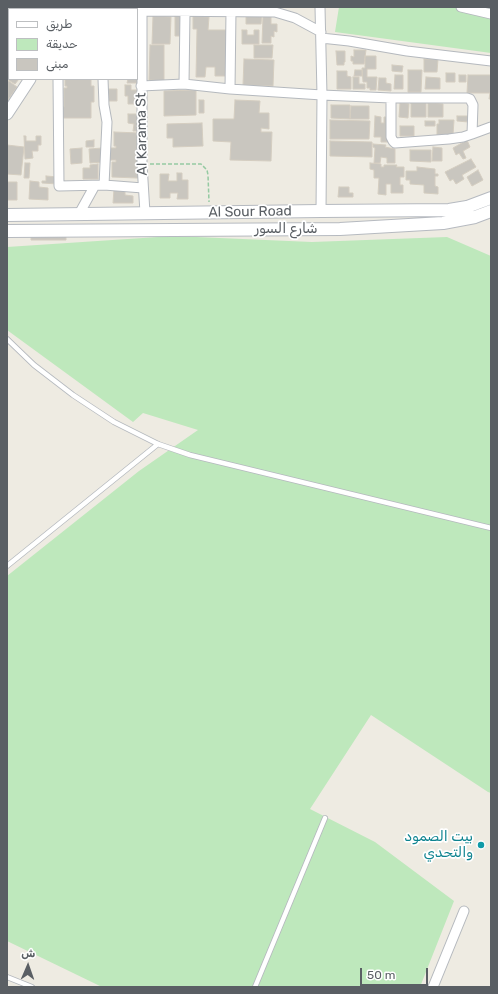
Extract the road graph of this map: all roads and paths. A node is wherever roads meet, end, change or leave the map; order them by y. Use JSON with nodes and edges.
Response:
{"nodes":[{"id":1,"x":320,"y":7,"type":"edge"},
{"id":2,"x":461,"y":7,"type":"edge"},
{"id":3,"x":142,"y":9,"type":"edge"},
{"id":4,"x":231,"y":11,"type":"junction"},
{"id":5,"x":185,"y":12,"type":"junction"},
{"id":6,"x":491,"y":14,"type":"edge"},
{"id":7,"x":321,"y":35,"type":"junction"},
{"id":8,"x":140,"y":53,"type":"edge"},
{"id":9,"x":491,"y":61,"type":"edge"},
{"id":10,"x":29,"y":80,"type":"edge"},
{"id":11,"x":58,"y":80,"type":"edge"},
{"id":12,"x":104,"y":80,"type":"edge"},
{"id":13,"x":184,"y":84,"type":"junction"},
{"id":14,"x":141,"y":86,"type":"junction"},
{"id":15,"x":230,"y":89,"type":"junction"},
{"id":16,"x":322,"y":95,"type":"junction"},
{"id":17,"x":391,"y":98,"type":"junction"},
{"id":18,"x":7,"y":114,"type":"edge"},
{"id":19,"x":491,"y":127,"type":"edge"},
{"id":20,"x":472,"y":134,"type":"junction"},
{"id":21,"x":142,"y":164,"type":"junction"},
{"id":22,"x":99,"y":186,"type":"junction"},
{"id":23,"x":143,"y":188,"type":"junction"},
{"id":24,"x":491,"y":198,"type":"edge"},
{"id":25,"x":321,"y":210,"type":"junction"},
{"id":26,"x":491,"y":211,"type":"edge"},
{"id":27,"x":209,"y":212,"type":"junction"},
{"id":28,"x":145,"y":213,"type":"junction"},
{"id":29,"x":79,"y":214,"type":"junction"},
{"id":30,"x":7,"y":216,"type":"edge"},
{"id":31,"x":7,"y":231,"type":"edge"},
{"id":32,"x":7,"y":339,"type":"edge"},
{"id":33,"x":158,"y":444,"type":"junction"},
{"id":34,"x":491,"y":528,"type":"edge"},
{"id":35,"x":7,"y":566,"type":"edge"},
{"id":36,"x":325,"y":818,"type":"dead end"},
{"id":37,"x":464,"y":911,"type":"dead end"},
{"id":38,"x":7,"y":976,"type":"edge"},
{"id":39,"x":32,"y":987,"type":"edge"},
{"id":40,"x":255,"y":987,"type":"edge"},
{"id":41,"x":432,"y":987,"type":"edge"}],
"edges":[{"from":1,"to":7,"type":"street"},
{"from":2,"to":6,"type":"street"},
{"from":3,"to":5,"type":"street"},
{"from":3,"to":8,"type":"street","name":"Al Karama St"},
{"from":4,"to":5,"type":"street"},
{"from":4,"to":7,"type":"street"},
{"from":4,"to":15,"type":"street"},
{"from":5,"to":13,"type":"street"},
{"from":7,"to":9,"type":"street"},
{"from":7,"to":16,"type":"street"},
{"from":8,"to":14,"type":"street","name":"Al Karama St"},
{"from":10,"to":18,"type":"street"},
{"from":11,"to":22,"type":"street"},
{"from":12,"to":22,"type":"street"},
{"from":13,"to":14,"type":"street"},
{"from":13,"to":15,"type":"street"},
{"from":14,"to":21,"type":"street","name":"Al Karama St"},
{"from":15,"to":16,"type":"street"},
{"from":16,"to":17,"type":"street"},
{"from":16,"to":25,"type":"street"},
{"from":17,"to":20,"type":"street"},
{"from":17,"to":20,"type":"street"},
{"from":19,"to":20,"type":"street"},
{"from":21,"to":23,"type":"street","name":"Al Karama St"},
{"from":21,"to":27,"type":"path"},
{"from":22,"to":23,"type":"street"},
{"from":22,"to":29,"type":"street"},
{"from":23,"to":28,"type":"street","name":"Al Karama St"},
{"from":24,"to":25,"type":"main road","name":"Al Sour Road"},
{"from":25,"to":27,"type":"main road","name":"Al Sour Road"},
{"from":26,"to":31,"type":"main road","name":"شارع السور"},
{"from":27,"to":28,"type":"main road","name":"Al Sour Road"},
{"from":28,"to":29,"type":"main road","name":"Al Sour Road"},
{"from":29,"to":30,"type":"main road","name":"Al Sour Road"},
{"from":32,"to":33,"type":"lane"},
{"from":33,"to":34,"type":"lane"},
{"from":33,"to":35,"type":"lane"},
{"from":36,"to":40,"type":"lane"},
{"from":37,"to":41,"type":"street"},
{"from":38,"to":39,"type":"lane"}]}
